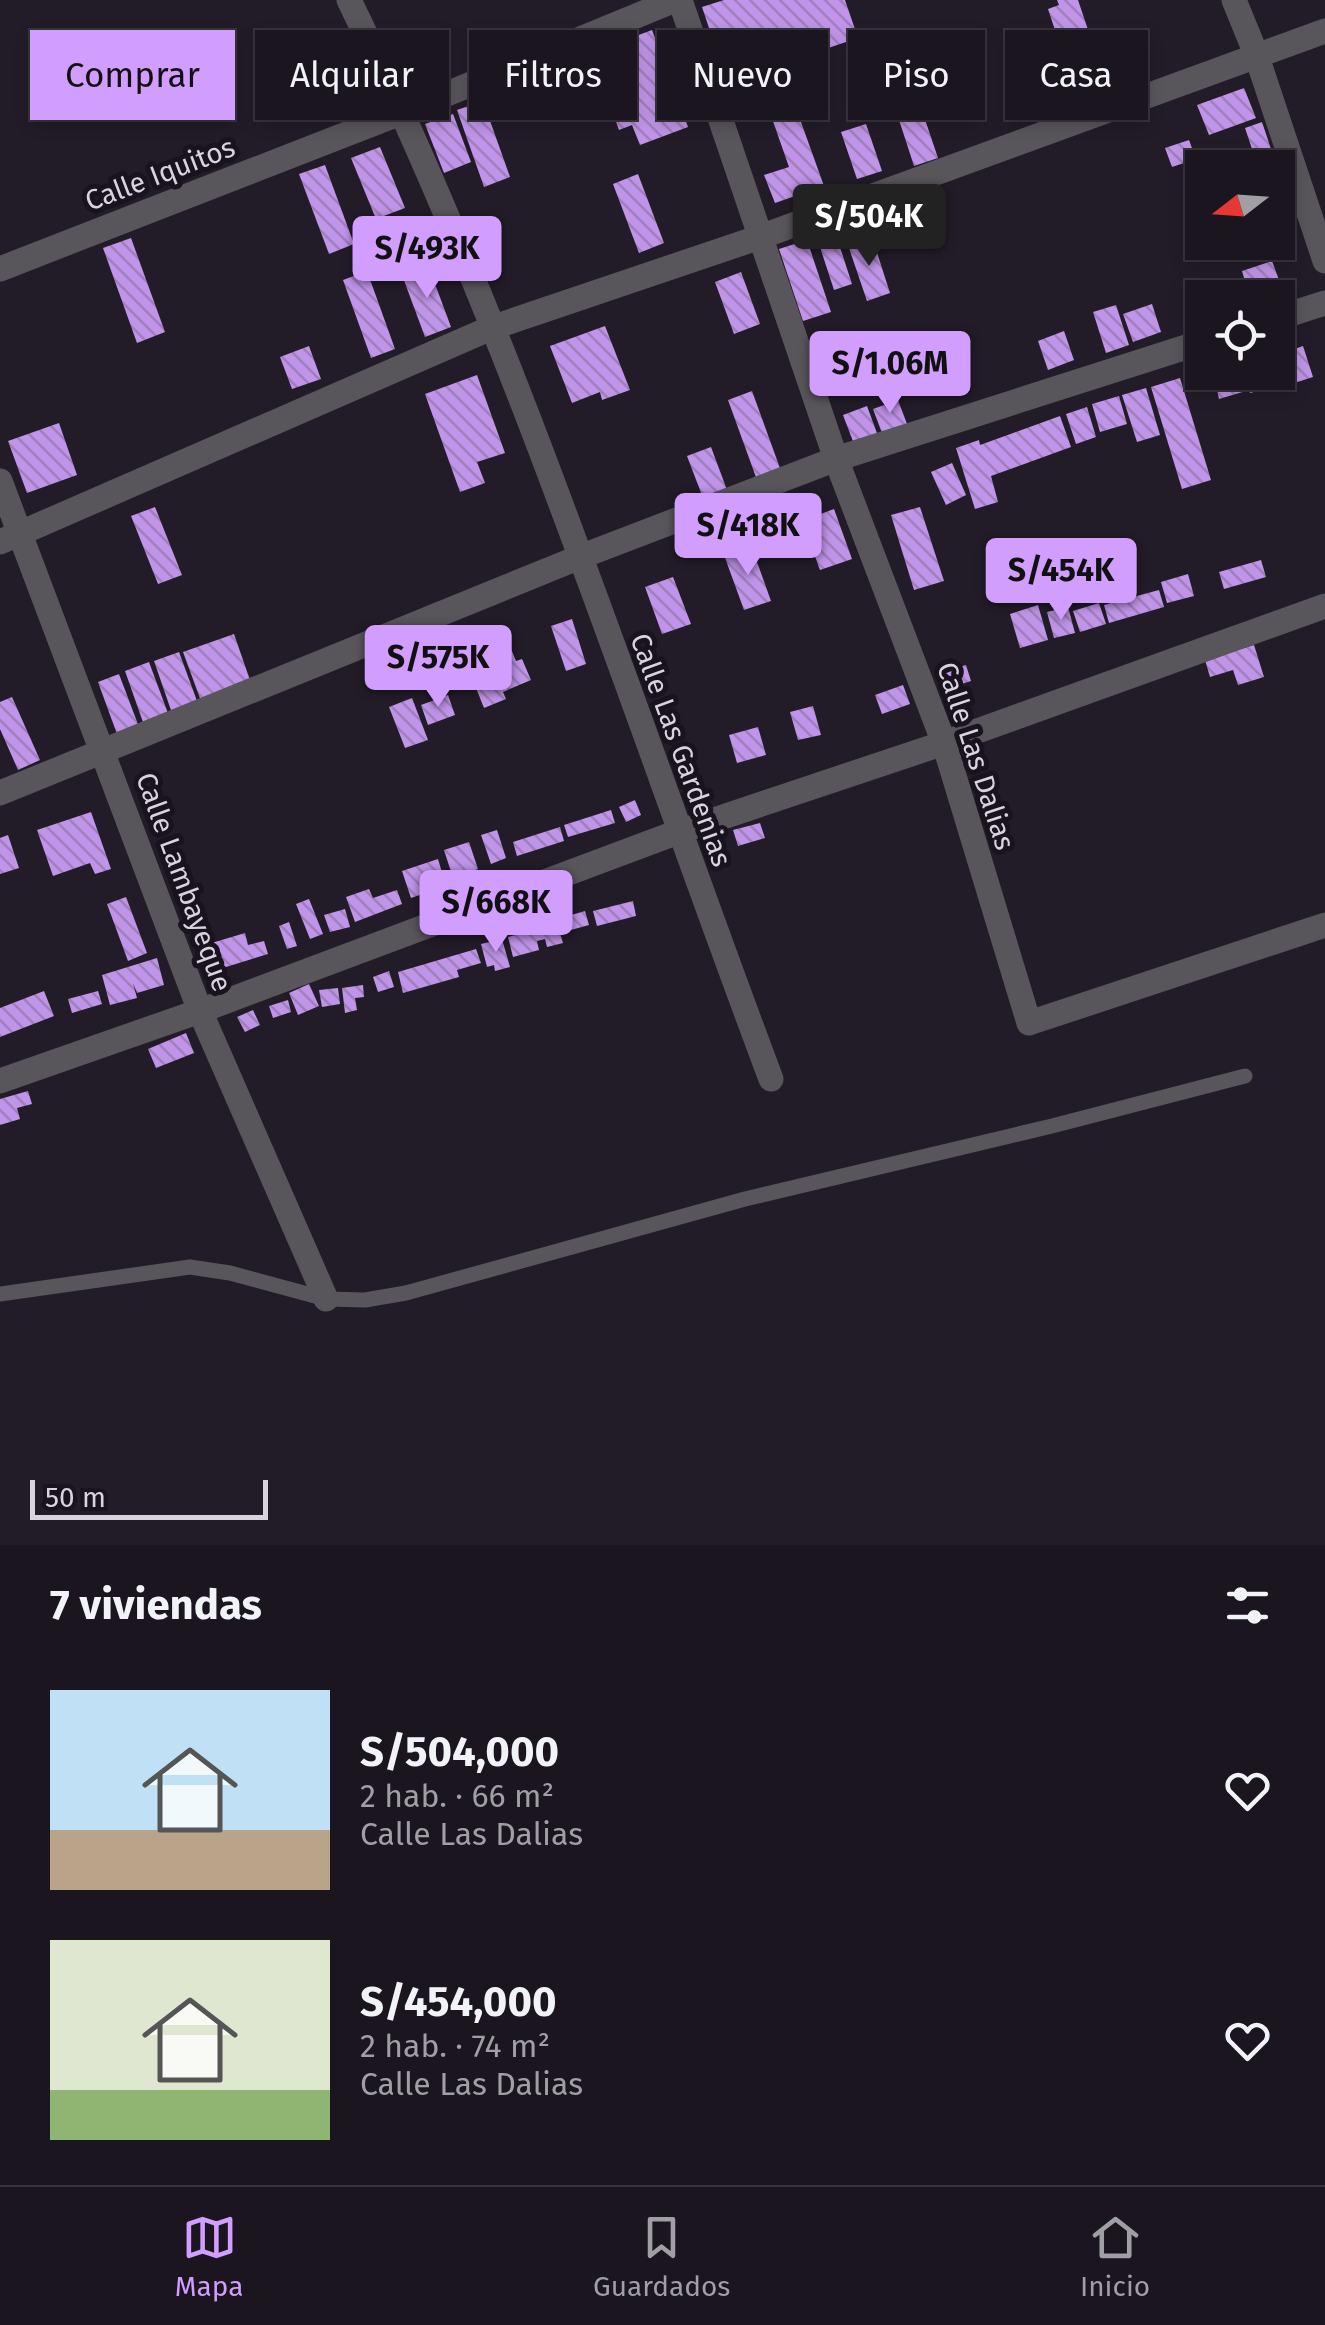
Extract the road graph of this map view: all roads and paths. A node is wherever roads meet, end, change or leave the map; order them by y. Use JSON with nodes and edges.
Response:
{"nodes":[{"id":1,"x":349,"y":0,"type":"edge"},
{"id":2,"x":678,"y":0,"type":"edge"},
{"id":3,"x":1234,"y":0,"type":"edge"},
{"id":4,"x":363,"y":30,"type":"edge"},
{"id":5,"x":1325,"y":31,"type":"edge"},
{"id":6,"x":1256,"y":54,"type":"junction"},
{"id":7,"x":449,"y":93,"type":"edge"},
{"id":8,"x":382,"y":120,"type":"edge"},
{"id":9,"x":406,"y":120,"type":"edge"},
{"id":10,"x":763,"y":236,"type":"junction"},
{"id":11,"x":1325,"y":260,"type":"edge"},
{"id":12,"x":0,"y":269,"type":"edge"},
{"id":13,"x":1325,"y":303,"type":"edge"},
{"id":14,"x":1295,"y":313,"type":"edge"},
{"id":15,"x":491,"y":328,"type":"junction"},
{"id":16,"x":1185,"y":347,"type":"edge"},
{"id":17,"x":836,"y":460,"type":"junction"},
{"id":18,"x":0,"y":481,"type":"edge"},
{"id":19,"x":11,"y":538,"type":"edge"},
{"id":20,"x":580,"y":557,"type":"junction"},
{"id":21,"x":1325,"y":606,"type":"edge"},
{"id":22,"x":944,"y":743,"type":"junction"},
{"id":23,"x":104,"y":752,"type":"junction"},
{"id":24,"x":0,"y":793,"type":"edge"},
{"id":25,"x":678,"y":832,"type":"junction"},
{"id":26,"x":1325,"y":926,"type":"edge"},
{"id":27,"x":200,"y":1011,"type":"junction"},
{"id":28,"x":1245,"y":1076,"type":"dead end"},
{"id":29,"x":771,"y":1079,"type":"dead end"},
{"id":30,"x":0,"y":1081,"type":"edge"},
{"id":31,"x":0,"y":1294,"type":"edge"},
{"id":32,"x":326,"y":1300,"type":"junction"}],
"edges":[{"from":1,"to":4,"type":"street","name":"Calle Las Gardenias"},
{"from":2,"to":7,"type":"street","name":"Calle Iquitos"},
{"from":2,"to":10,"type":"street","name":"Calle Las Dalias"},
{"from":3,"to":6,"type":"street"},
{"from":5,"to":6,"type":"street"},
{"from":6,"to":10,"type":"street"},
{"from":6,"to":11,"type":"street"},
{"from":8,"to":12,"type":"street","name":"Calle Iquitos"},
{"from":9,"to":15,"type":"street","name":"Calle Las Gardenias"},
{"from":10,"to":15,"type":"street"},
{"from":10,"to":17,"type":"street","name":"Calle Las Dalias"},
{"from":13,"to":14,"type":"street"},
{"from":15,"to":19,"type":"street"},
{"from":15,"to":20,"type":"street","name":"Calle Las Gardenias"},
{"from":16,"to":17,"type":"street"},
{"from":17,"to":20,"type":"street"},
{"from":17,"to":22,"type":"street","name":"Calle Las Dalias"},
{"from":18,"to":19,"type":"street","name":"Calle Lambayeque"},
{"from":19,"to":23,"type":"street","name":"Calle Lambayeque"},
{"from":20,"to":23,"type":"street"},
{"from":20,"to":25,"type":"street","name":"Calle Las Gardenias"},
{"from":21,"to":22,"type":"street"},
{"from":22,"to":25,"type":"street"},
{"from":22,"to":26,"type":"street","name":"Calle Las Dalias"},
{"from":23,"to":24,"type":"street"},
{"from":23,"to":27,"type":"street","name":"Calle Lambayeque"},
{"from":25,"to":27,"type":"street"},
{"from":25,"to":29,"type":"street","name":"Calle Las Gardenias"},
{"from":27,"to":30,"type":"street"},
{"from":27,"to":32,"type":"street","name":"Calle Lambayeque"},
{"from":28,"to":32,"type":"lane"},
{"from":31,"to":32,"type":"lane"}]}
